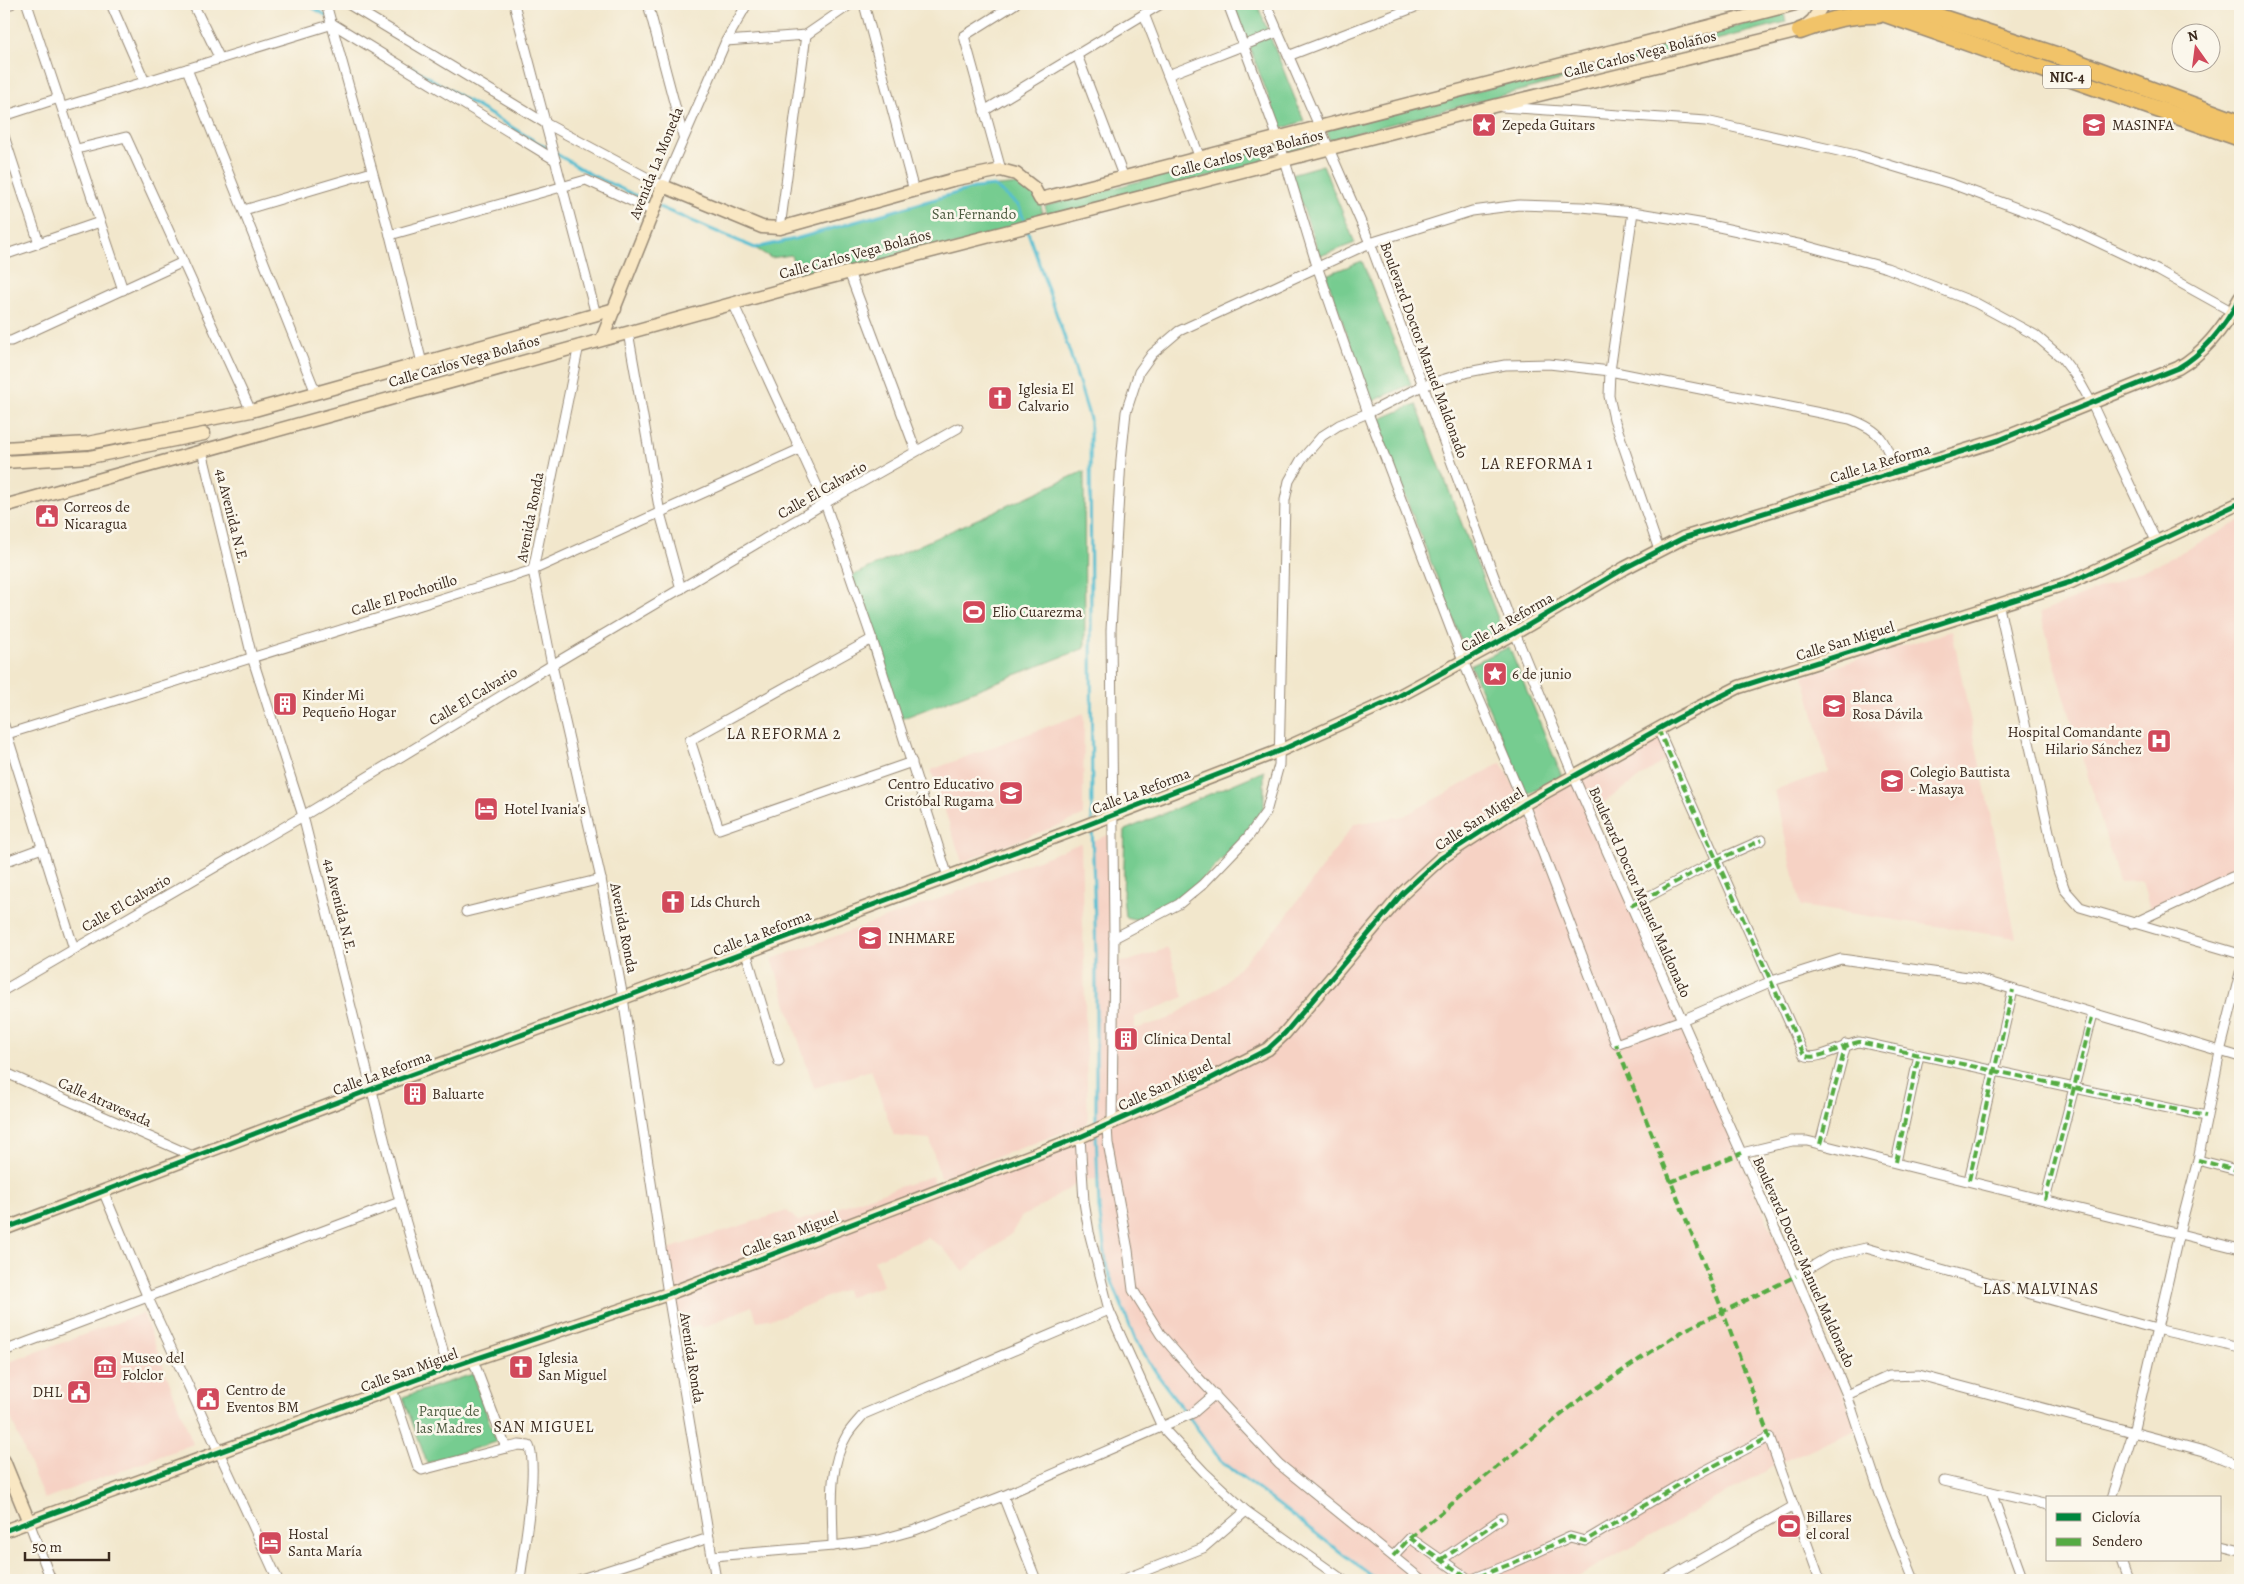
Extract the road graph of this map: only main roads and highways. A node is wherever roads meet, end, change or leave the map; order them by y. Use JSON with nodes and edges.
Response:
{"nodes":[{"id":1,"x":1857,"y":4,"type":"edge"},
{"id":2,"x":1897,"y":10,"type":"edge"},
{"id":3,"x":1800,"y":31,"type":"road end"},
{"id":4,"x":2240,"y":123,"type":"edge"},
{"id":5,"x":2240,"y":138,"type":"edge"}],
"edges":[{"from":1,"to":2,"type":"highway","number":"NIC-4"},
{"from":2,"to":3,"type":"highway"},
{"from":2,"to":4,"type":"highway","number":"NIC-4"},
{"from":2,"to":5,"type":"highway","number":"NIC-4"}]}
